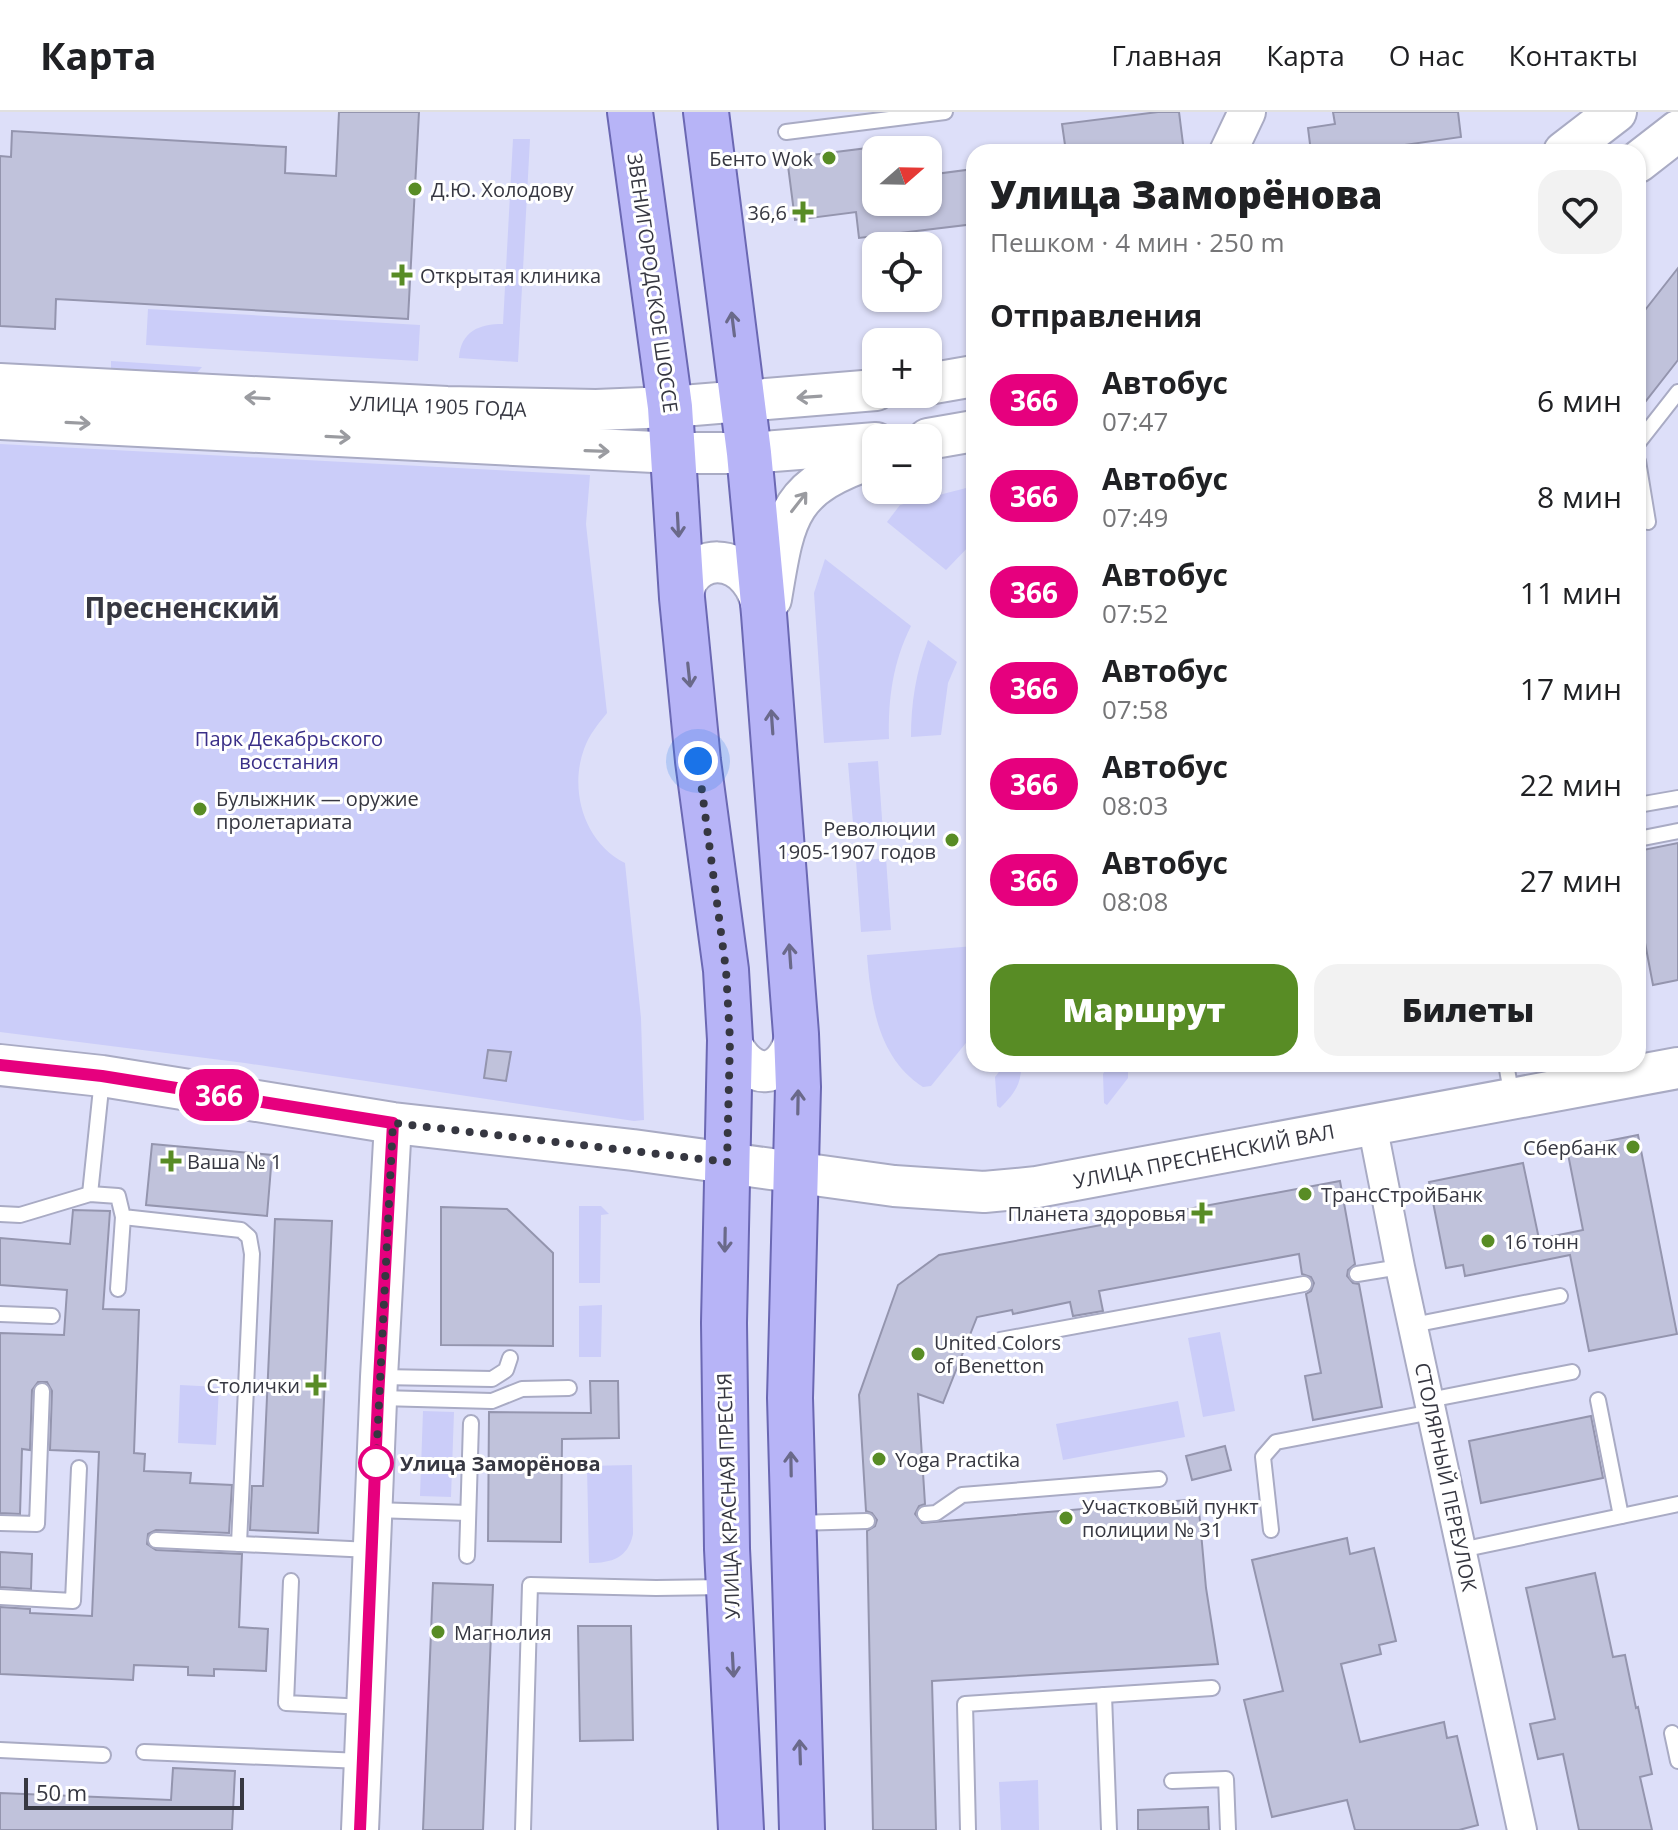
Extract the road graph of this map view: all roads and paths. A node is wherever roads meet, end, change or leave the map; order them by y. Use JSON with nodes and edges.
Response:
{"nodes":[{"id":1,"x":630,"y":112,"type":"edge"},
{"id":2,"x":706,"y":112,"type":"edge"},
{"id":3,"x":945,"y":112,"type":"edge"},
{"id":4,"x":1247,"y":112,"type":"edge"},
{"id":5,"x":1616,"y":112,"type":"edge"},
{"id":6,"x":920,"y":114,"type":"edge"},
{"id":7,"x":1678,"y":131,"type":"edge"},
{"id":8,"x":786,"y":132,"type":"dead end"},
{"id":9,"x":1232,"y":144,"type":"edge"},
{"id":10,"x":1574,"y":144,"type":"edge"},
{"id":11,"x":1646,"y":156,"type":"edge"},
{"id":12,"x":966,"y":377,"type":"edge"},
{"id":13,"x":942,"y":382,"type":"edge"},
{"id":14,"x":0,"y":384,"type":"edge"},
{"id":15,"x":862,"y":391,"type":"edge"},
{"id":16,"x":1678,"y":392,"type":"edge"},
{"id":17,"x":742,"y":402,"type":"junction"},
{"id":18,"x":670,"y":407,"type":"junction"},
{"id":19,"x":0,"y":419,"type":"edge"},
{"id":20,"x":966,"y":432,"type":"edge"},
{"id":21,"x":1646,"y":433,"type":"edge"},
{"id":22,"x":942,"y":437,"type":"edge"},
{"id":23,"x":862,"y":444,"type":"edge"},
{"id":24,"x":674,"y":453,"type":"junction"},
{"id":25,"x":749,"y":453,"type":"junction"},
{"id":26,"x":862,"y":463,"type":"edge"},
{"id":27,"x":1646,"y":510,"type":"edge"},
{"id":28,"x":1648,"y":522,"type":"dead end"},
{"id":29,"x":682,"y":598,"type":"junction"},
{"id":30,"x":765,"y":622,"type":"junction"},
{"id":31,"x":1678,"y":798,"type":"edge"},
{"id":32,"x":1646,"y":804,"type":"edge"},
{"id":33,"x":1678,"y":831,"type":"edge"},
{"id":34,"x":1646,"y":837,"type":"edge"},
{"id":35,"x":796,"y":1034,"type":"junction"},
{"id":36,"x":730,"y":1040,"type":"junction"},
{"id":37,"x":0,"y":1065,"type":"edge"},
{"id":38,"x":1678,"y":1068,"type":"edge"},
{"id":39,"x":1646,"y":1069,"type":"edge"},
{"id":40,"x":1611,"y":1072,"type":"edge"},
{"id":41,"x":102,"y":1076,"type":"junction"},
{"id":42,"x":1510,"y":1081,"type":"edge"},
{"id":43,"x":393,"y":1123,"type":"junction"},
{"id":44,"x":1372,"y":1124,"type":"junction"},
{"id":45,"x":727,"y":1162,"type":"junction"},
{"id":46,"x":797,"y":1171,"type":"junction"},
{"id":47,"x":90,"y":1194,"type":"junction"},
{"id":48,"x":0,"y":1214,"type":"edge"},
{"id":49,"x":123,"y":1217,"type":"junction"},
{"id":50,"x":1400,"y":1267,"type":"junction"},
{"id":51,"x":1357,"y":1274,"type":"dead end"},
{"id":52,"x":1304,"y":1284,"type":"dead end"},
{"id":53,"x":118,"y":1289,"type":"dead end"},
{"id":54,"x":1560,"y":1296,"type":"dead end"},
{"id":55,"x":0,"y":1314,"type":"edge"},
{"id":56,"x":52,"y":1316,"type":"dead end"},
{"id":57,"x":1413,"y":1325,"type":"junction"},
{"id":58,"x":1000,"y":1340,"type":"dead end"},
{"id":59,"x":510,"y":1358,"type":"dead end"},
{"id":60,"x":1572,"y":1372,"type":"dead end"},
{"id":61,"x":379,"y":1388,"type":"junction"},
{"id":62,"x":569,"y":1388,"type":"dead end"},
{"id":63,"x":42,"y":1391,"type":"dead end"},
{"id":64,"x":1598,"y":1400,"type":"dead end"},
{"id":65,"x":1430,"y":1406,"type":"junction"},
{"id":66,"x":471,"y":1423,"type":"dead end"},
{"id":67,"x":79,"y":1468,"type":"dead end"},
{"id":68,"x":1159,"y":1479,"type":"dead end"},
{"id":69,"x":1678,"y":1504,"type":"edge"},
{"id":70,"x":374,"y":1510,"type":"junction"},
{"id":71,"x":468,"y":1513,"type":"junction"},
{"id":72,"x":925,"y":1514,"type":"dead end"},
{"id":73,"x":1621,"y":1516,"type":"junction"},
{"id":74,"x":867,"y":1521,"type":"dead end"},
{"id":75,"x":0,"y":1523,"type":"edge"},
{"id":76,"x":792,"y":1524,"type":"junction"},
{"id":77,"x":1271,"y":1530,"type":"dead end"},
{"id":78,"x":156,"y":1540,"type":"dead end"},
{"id":79,"x":239,"y":1544,"type":"junction"},
{"id":80,"x":372,"y":1550,"type":"junction"},
{"id":81,"x":1461,"y":1550,"type":"junction"},
{"id":82,"x":467,"y":1556,"type":"dead end"},
{"id":83,"x":291,"y":1581,"type":"dead end"},
{"id":84,"x":729,"y":1587,"type":"junction"},
{"id":85,"x":0,"y":1597,"type":"edge"},
{"id":86,"x":1212,"y":1688,"type":"dead end"},
{"id":87,"x":1104,"y":1695,"type":"junction"},
{"id":88,"x":365,"y":1707,"type":"junction"},
{"id":89,"x":1672,"y":1733,"type":"dead end"},
{"id":90,"x":0,"y":1750,"type":"edge"},
{"id":91,"x":144,"y":1752,"type":"dead end"},
{"id":92,"x":103,"y":1755,"type":"dead end"},
{"id":93,"x":363,"y":1761,"type":"junction"},
{"id":94,"x":1678,"y":1761,"type":"edge"},
{"id":95,"x":1172,"y":1781,"type":"dead end"},
{"id":96,"x":360,"y":1830,"type":"edge"},
{"id":97,"x":523,"y":1830,"type":"edge"},
{"id":98,"x":741,"y":1830,"type":"edge"},
{"id":99,"x":802,"y":1830,"type":"edge"},
{"id":100,"x":968,"y":1830,"type":"edge"},
{"id":101,"x":1109,"y":1830,"type":"edge"},
{"id":102,"x":1228,"y":1830,"type":"edge"},
{"id":103,"x":1522,"y":1830,"type":"edge"}],
"edges":[{"from":1,"to":18,"type":"main road","name":"ЗВЕНИГОРОДСКОЕ ШОССЕ"},
{"from":17,"to":2,"type":"main road","one_way":true},
{"from":3,"to":6,"type":"lane"},
{"from":4,"to":9,"type":"street"},
{"from":5,"to":10,"type":"main road"},
{"from":6,"to":8,"type":"lane"},
{"from":7,"to":11,"type":"main road"},
{"from":12,"to":13,"type":"main road"},
{"from":18,"to":14,"type":"main road","name":"УЛИЦА 1905 ГОДА","one_way":true},
{"from":15,"to":17,"type":"main road","name":"УЛИЦА 1905 ГОДА","one_way":true},
{"from":16,"to":21,"type":"lane"},
{"from":17,"to":18,"type":"main road","name":"УЛИЦА 1905 ГОДА"},
{"from":17,"to":25,"type":"main road"},
{"from":18,"to":24,"type":"main road","name":"ЗВЕНИГОРОДСКОЕ ШОССЕ"},
{"from":19,"to":24,"type":"main road","name":"УЛИЦА 1905 ГОДА","one_way":true},
{"from":20,"to":22,"type":"main road"},
{"from":23,"to":25,"type":"main road","name":"УЛИЦА 1905 ГОДА"},
{"from":24,"to":25,"type":"main road","name":"УЛИЦА 1905 ГОДА"},
{"from":24,"to":29,"type":"main road","name":"ЗВЕНИГОРОДСКОЕ ШОССЕ","one_way":true},
{"from":25,"to":30,"type":"main road"},
{"from":30,"to":26,"type":"main road","one_way":true},
{"from":27,"to":28,"type":"lane"},
{"from":29,"to":30,"type":"main road"},
{"from":29,"to":36,"type":"main road","name":"УЛИЦА КРАСНАЯ ПРЕСНЯ","one_way":true},
{"from":35,"to":30,"type":"main road","one_way":true},
{"from":31,"to":32,"type":"lane"},
{"from":33,"to":34,"type":"lane"},
{"from":35,"to":36,"type":"main road"},
{"from":46,"to":35,"type":"main road","one_way":true},
{"from":36,"to":45,"type":"main road","name":"УЛИЦА КРАСНАЯ ПРЕСНЯ"},
{"from":37,"to":41,"type":"main road","name":"УЛИЦА ПРЕСНЕНСКИЙ ВАЛ"},
{"from":38,"to":39,"type":"main road","name":"УЛИЦА ПРЕСНЕНСКИЙ ВАЛ"},
{"from":40,"to":42,"type":"main road","name":"УЛИЦА ПРЕСНЕНСКИЙ ВАЛ"},
{"from":41,"to":43,"type":"main road","name":"УЛИЦА ПРЕСНЕНСКИЙ ВАЛ"},
{"from":41,"to":47,"type":"lane"},
{"from":42,"to":44,"type":"main road","name":"УЛИЦА ПРЕСНЕНСКИЙ ВАЛ"},
{"from":43,"to":45,"type":"main road","name":"УЛИЦА ПРЕСНЕНСКИЙ ВАЛ"},
{"from":43,"to":61,"type":"street"},
{"from":44,"to":46,"type":"main road","name":"УЛИЦА ПРЕСНЕНСКИЙ ВАЛ"},
{"from":44,"to":50,"type":"street","name":"СТОЛЯРНЫЙ ПЕРЕУЛОК"},
{"from":45,"to":46,"type":"main road","name":"УЛИЦА ПРЕСНЕНСКИЙ ВАЛ"},
{"from":45,"to":84,"type":"main road","name":"УЛИЦА КРАСНАЯ ПРЕСНЯ","one_way":true},
{"from":76,"to":46,"type":"main road","one_way":true},
{"from":47,"to":48,"type":"lane"},
{"from":47,"to":49,"type":"lane"},
{"from":49,"to":53,"type":"lane"},
{"from":49,"to":79,"type":"lane"},
{"from":50,"to":51,"type":"lane"},
{"from":50,"to":57,"type":"street","name":"СТОЛЯРНЫЙ ПЕРЕУЛОК"},
{"from":52,"to":58,"type":"lane"},
{"from":54,"to":57,"type":"lane"},
{"from":55,"to":56,"type":"lane"},
{"from":57,"to":65,"type":"street","name":"СТОЛЯРНЫЙ ПЕРЕУЛОК"},
{"from":59,"to":61,"type":"lane"},
{"from":60,"to":65,"type":"lane"},
{"from":61,"to":62,"type":"lane"},
{"from":61,"to":70,"type":"street"},
{"from":63,"to":75,"type":"lane"},
{"from":64,"to":73,"type":"lane"},
{"from":65,"to":77,"type":"lane"},
{"from":65,"to":81,"type":"street","name":"СТОЛЯРНЫЙ ПЕРЕУЛОК"},
{"from":66,"to":71,"type":"lane"},
{"from":67,"to":85,"type":"lane"},
{"from":68,"to":72,"type":"lane"},
{"from":69,"to":73,"type":"lane"},
{"from":70,"to":71,"type":"lane"},
{"from":70,"to":80,"type":"street"},
{"from":71,"to":82,"type":"lane"},
{"from":73,"to":81,"type":"lane"},
{"from":74,"to":76,"type":"lane"},
{"from":99,"to":76,"type":"main road","one_way":true},
{"from":78,"to":79,"type":"lane"},
{"from":79,"to":80,"type":"lane"},
{"from":80,"to":88,"type":"street"},
{"from":81,"to":103,"type":"street","name":"СТОЛЯРНЫЙ ПЕРЕУЛОК"},
{"from":83,"to":88,"type":"lane"},
{"from":84,"to":97,"type":"lane"},
{"from":84,"to":98,"type":"main road","name":"УЛИЦА КРАСНАЯ ПРЕСНЯ","one_way":true},
{"from":86,"to":87,"type":"lane"},
{"from":87,"to":100,"type":"lane"},
{"from":87,"to":101,"type":"lane"},
{"from":88,"to":93,"type":"street"},
{"from":89,"to":94,"type":"lane"},
{"from":90,"to":92,"type":"lane"},
{"from":91,"to":93,"type":"lane"},
{"from":93,"to":96,"type":"street"},
{"from":95,"to":102,"type":"lane"}]}
